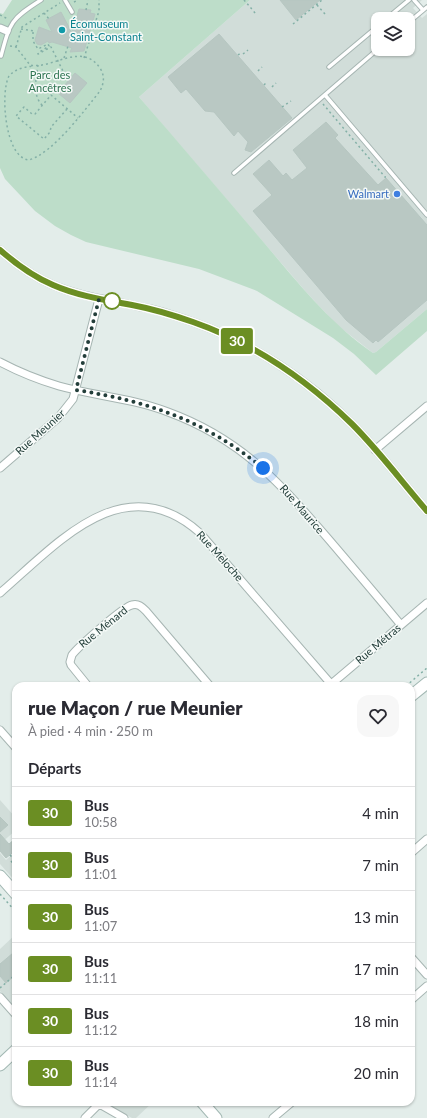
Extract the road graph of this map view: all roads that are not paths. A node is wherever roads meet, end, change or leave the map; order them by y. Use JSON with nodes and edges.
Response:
{"nodes":[{"id":1,"x":41,"y":0,"type":"edge"},
{"id":2,"x":409,"y":0,"type":"edge"},
{"id":3,"x":414,"y":0,"type":"edge"},
{"id":4,"x":63,"y":1,"type":"edge"},
{"id":5,"x":427,"y":7,"type":"edge"},
{"id":6,"x":423,"y":10,"type":"junction"},
{"id":7,"x":394,"y":12,"type":"edge"},
{"id":8,"x":73,"y":14,"type":"road end"},
{"id":9,"x":415,"y":17,"type":"edge"},
{"id":10,"x":0,"y":28,"type":"edge"},
{"id":11,"x":7,"y":31,"type":"junction"},
{"id":12,"x":371,"y":32,"type":"edge"},
{"id":13,"x":371,"y":55,"type":"edge"},
{"id":14,"x":1,"y":56,"type":"edge"},
{"id":15,"x":329,"y":67,"type":"dead end"},
{"id":16,"x":325,"y":95,"type":"junction"},
{"id":17,"x":234,"y":173,"type":"dead end"},
{"id":18,"x":427,"y":215,"type":"edge"},
{"id":19,"x":0,"y":250,"type":"edge"},
{"id":20,"x":99,"y":299,"type":"junction"},
{"id":21,"x":0,"y":362,"type":"edge"},
{"id":22,"x":76,"y":390,"type":"junction"},
{"id":23,"x":427,"y":406,"type":"edge"},
{"id":24,"x":375,"y":450,"type":"junction"},
{"id":25,"x":0,"y":468,"type":"edge"},
{"id":26,"x":427,"y":512,"type":"edge"},
{"id":27,"x":0,"y":593,"type":"edge"},
{"id":28,"x":427,"y":603,"type":"edge"},
{"id":29,"x":401,"y":625,"type":"junction"},
{"id":30,"x":85,"y":682,"type":"edge"},
{"id":31,"x":207,"y":682,"type":"edge"},
{"id":32,"x":327,"y":682,"type":"edge"},
{"id":33,"x":334,"y":682,"type":"edge"},
{"id":34,"x":427,"y":683,"type":"edge"},
{"id":35,"x":415,"y":693,"type":"edge"},
{"id":36,"x":0,"y":730,"type":"edge"},
{"id":37,"x":12,"y":744,"type":"edge"},
{"id":38,"x":427,"y":839,"type":"edge"},
{"id":39,"x":415,"y":850,"type":"edge"},
{"id":40,"x":0,"y":876,"type":"edge"},
{"id":41,"x":12,"y":890,"type":"edge"},
{"id":42,"x":415,"y":962,"type":"edge"},
{"id":43,"x":427,"y":975,"type":"edge"},
{"id":44,"x":427,"y":986,"type":"edge"},
{"id":45,"x":415,"y":996,"type":"edge"},
{"id":46,"x":0,"y":997,"type":"edge"},
{"id":47,"x":12,"y":1011,"type":"edge"},
{"id":48,"x":12,"y":1054,"type":"edge"},
{"id":49,"x":0,"y":1065,"type":"edge"},
{"id":50,"x":95,"y":1106,"type":"edge"},
{"id":51,"x":102,"y":1106,"type":"edge"},
{"id":52,"x":206,"y":1106,"type":"edge"},
{"id":53,"x":287,"y":1106,"type":"edge"},
{"id":54,"x":85,"y":1118,"type":"edge"},
{"id":55,"x":124,"y":1118,"type":"edge"},
{"id":56,"x":216,"y":1118,"type":"edge"},
{"id":57,"x":273,"y":1118,"type":"edge"}],
"edges":[{"from":1,"to":11,"type":"lane"},
{"from":2,"to":7,"type":"lane"},
{"from":3,"to":6,"type":"lane"},
{"from":4,"to":8,"type":"lane"},
{"from":5,"to":6,"type":"lane"},
{"from":6,"to":9,"type":"lane"},
{"from":10,"to":11,"type":"street"},
{"from":11,"to":14,"type":"lane"},
{"from":12,"to":15,"type":"lane"},
{"from":13,"to":16,"type":"lane"},
{"from":16,"to":17,"type":"lane"},
{"from":16,"to":18,"type":"lane"},
{"from":19,"to":20,"type":"street"},
{"from":20,"to":22,"type":"street","name":"Rue Meunier"},
{"from":20,"to":24,"type":"street"},
{"from":21,"to":22,"type":"street","name":"Rue Maurice"},
{"from":22,"to":25,"type":"street","name":"Rue Meunier"},
{"from":22,"to":29,"type":"street","name":"Rue Maurice"},
{"from":23,"to":24,"type":"street"},
{"from":24,"to":26,"type":"street"},
{"from":27,"to":32,"type":"street","name":"Rue Meloche"},
{"from":28,"to":29,"type":"street","name":"Rue Métras"},
{"from":29,"to":33,"type":"street","name":"Rue Métras"},
{"from":30,"to":31,"type":"street","name":"Rue Ménard"},
{"from":34,"to":35,"type":"street"},
{"from":36,"to":37,"type":"street"},
{"from":38,"to":39,"type":"street"},
{"from":40,"to":41,"type":"street"},
{"from":42,"to":43,"type":"street"},
{"from":44,"to":45,"type":"street"},
{"from":46,"to":47,"type":"street"},
{"from":48,"to":49,"type":"street"},
{"from":50,"to":54,"type":"street"},
{"from":51,"to":55,"type":"street"},
{"from":52,"to":56,"type":"street"},
{"from":53,"to":57,"type":"street"}]}
